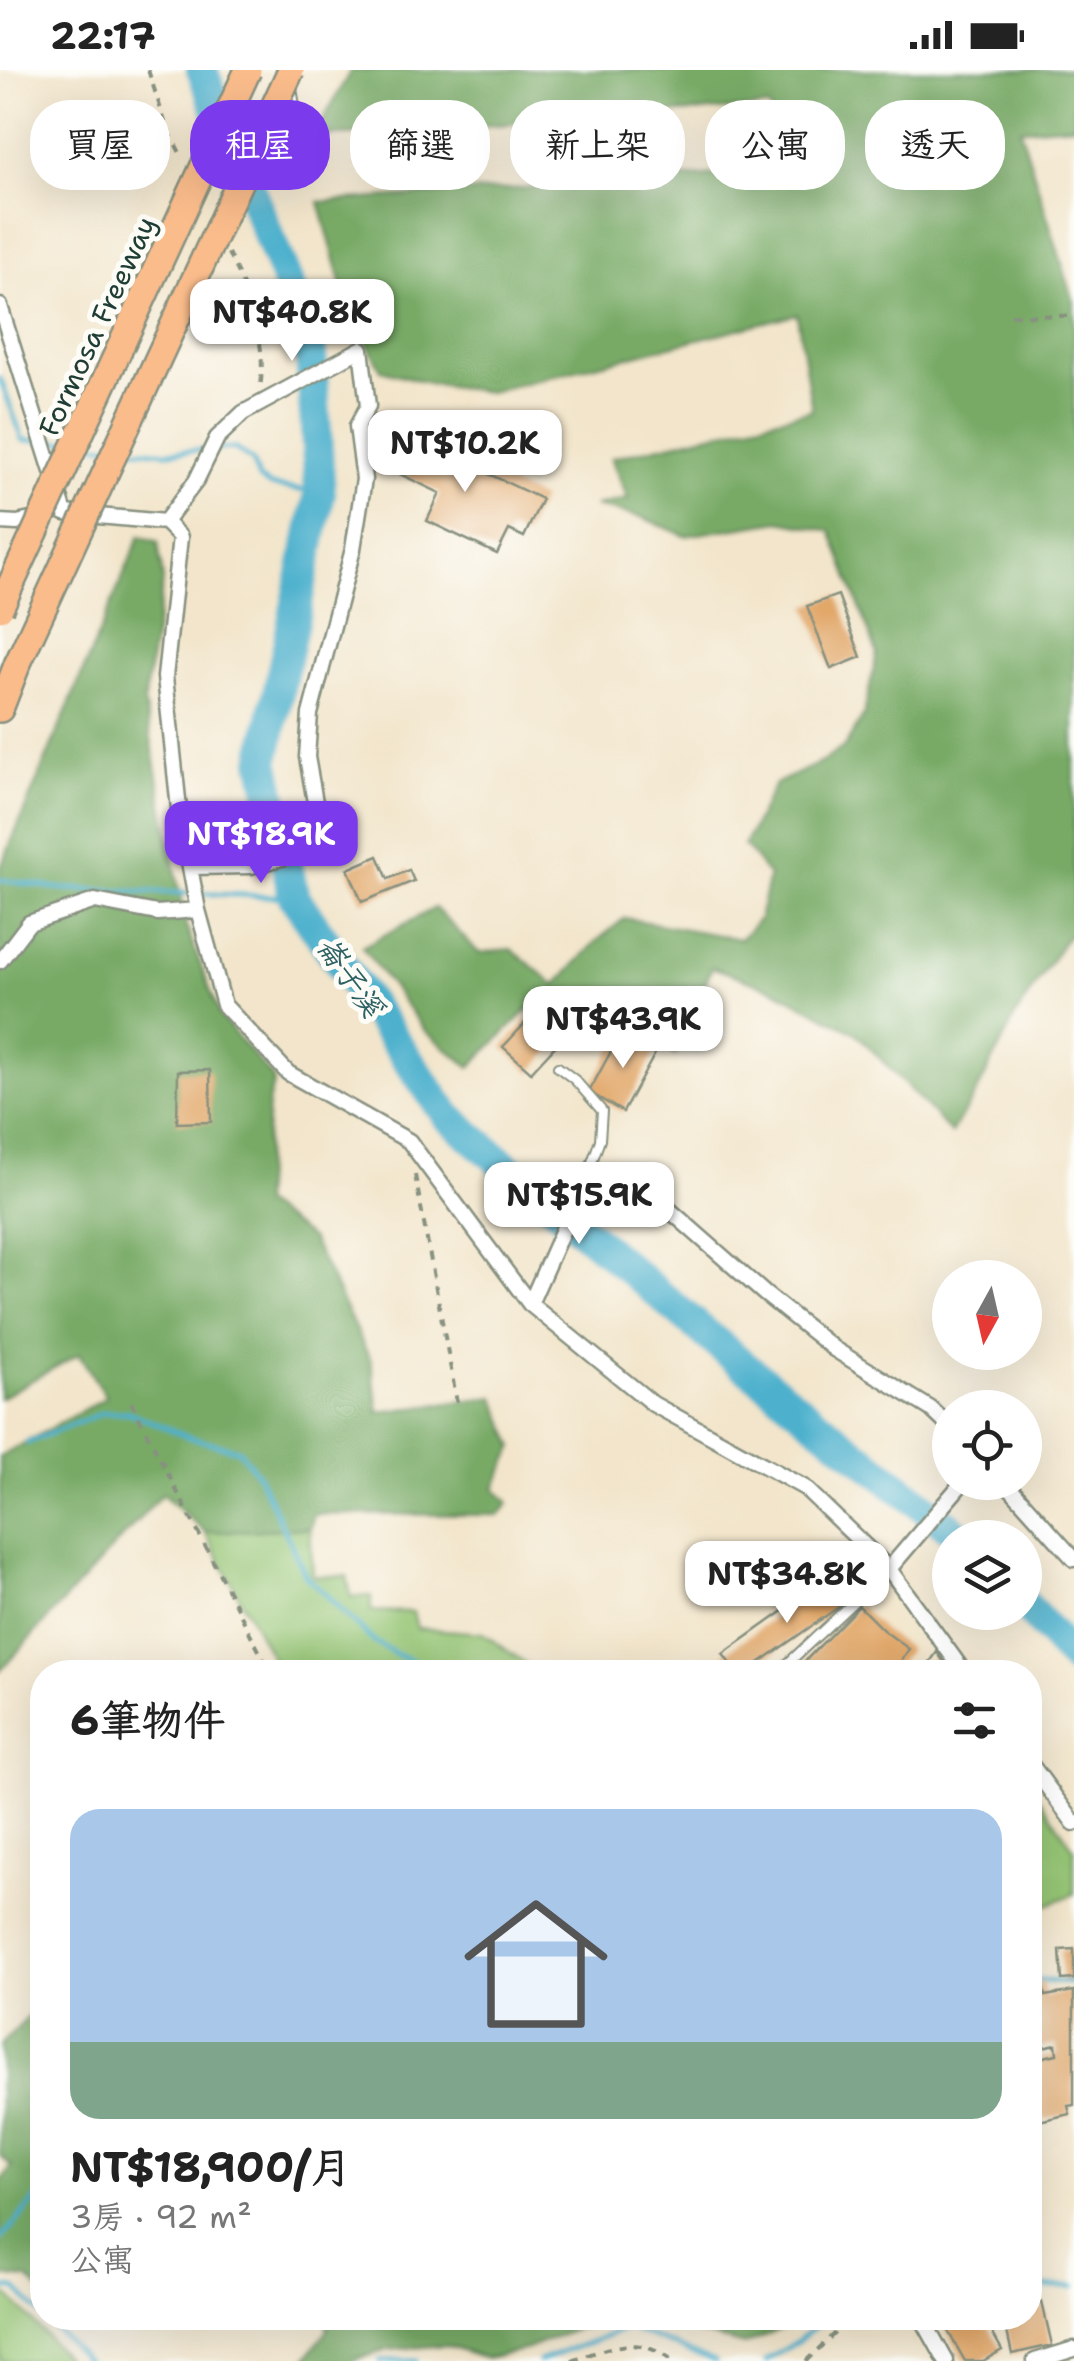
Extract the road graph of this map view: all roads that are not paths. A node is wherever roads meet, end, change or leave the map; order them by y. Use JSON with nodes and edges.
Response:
{"nodes":[{"id":1,"x":248,"y":70,"type":"edge"},
{"id":2,"x":290,"y":70,"type":"edge"},
{"id":3,"x":295,"y":100,"type":"edge"},
{"id":4,"x":0,"y":306,"type":"edge"},
{"id":5,"x":66,"y":513,"type":"junction"},
{"id":6,"x":0,"y":522,"type":"edge"},
{"id":7,"x":166,"y":522,"type":"junction"},
{"id":8,"x":0,"y":608,"type":"edge"},
{"id":9,"x":0,"y":709,"type":"edge"},
{"id":10,"x":190,"y":867,"type":"junction"},
{"id":11,"x":198,"y":910,"type":"junction"},
{"id":12,"x":0,"y":960,"type":"edge"},
{"id":13,"x":558,"y":1067,"type":"dead end"},
{"id":14,"x":588,"y":1173,"type":"junction"},
{"id":15,"x":530,"y":1304,"type":"junction"},
{"id":16,"x":932,"y":1409,"type":"edge"},
{"id":17,"x":948,"y":1500,"type":"edge"},
{"id":18,"x":1020,"y":1500,"type":"edge"},
{"id":19,"x":1074,"y":1559,"type":"edge"},
{"id":20,"x":889,"y":1569,"type":"junction"},
{"id":21,"x":791,"y":1660,"type":"edge"},
{"id":22,"x":955,"y":1660,"type":"edge"},
{"id":23,"x":1042,"y":1779,"type":"edge"},
{"id":24,"x":1074,"y":1823,"type":"edge"},
{"id":25,"x":929,"y":2330,"type":"edge"},
{"id":26,"x":1074,"y":2348,"type":"edge"},
{"id":27,"x":946,"y":2361,"type":"edge"},
{"id":28,"x":1035,"y":2361,"type":"edge"}],
"edges":[{"from":1,"to":8,"type":"highway","name":"Formosa Freeway","bridge":true},
{"from":2,"to":3,"type":"lane"},
{"from":2,"to":9,"type":"highway","bridge":true},
{"from":4,"to":5,"type":"street"},
{"from":5,"to":6,"type":"street"},
{"from":5,"to":7,"type":"street"},
{"from":7,"to":10,"type":"street"},
{"from":7,"to":10,"type":"street"},
{"from":10,"to":11,"type":"street"},
{"from":11,"to":12,"type":"street"},
{"from":11,"to":15,"type":"street"},
{"from":13,"to":14,"type":"lane"},
{"from":14,"to":15,"type":"street"},
{"from":14,"to":16,"type":"street"},
{"from":15,"to":20,"type":"street"},
{"from":17,"to":20,"type":"street"},
{"from":18,"to":19,"type":"street"},
{"from":20,"to":21,"type":"lane"},
{"from":20,"to":22,"type":"street"},
{"from":23,"to":24,"type":"street"},
{"from":25,"to":27,"type":"street"},
{"from":26,"to":28,"type":"street"}]}
